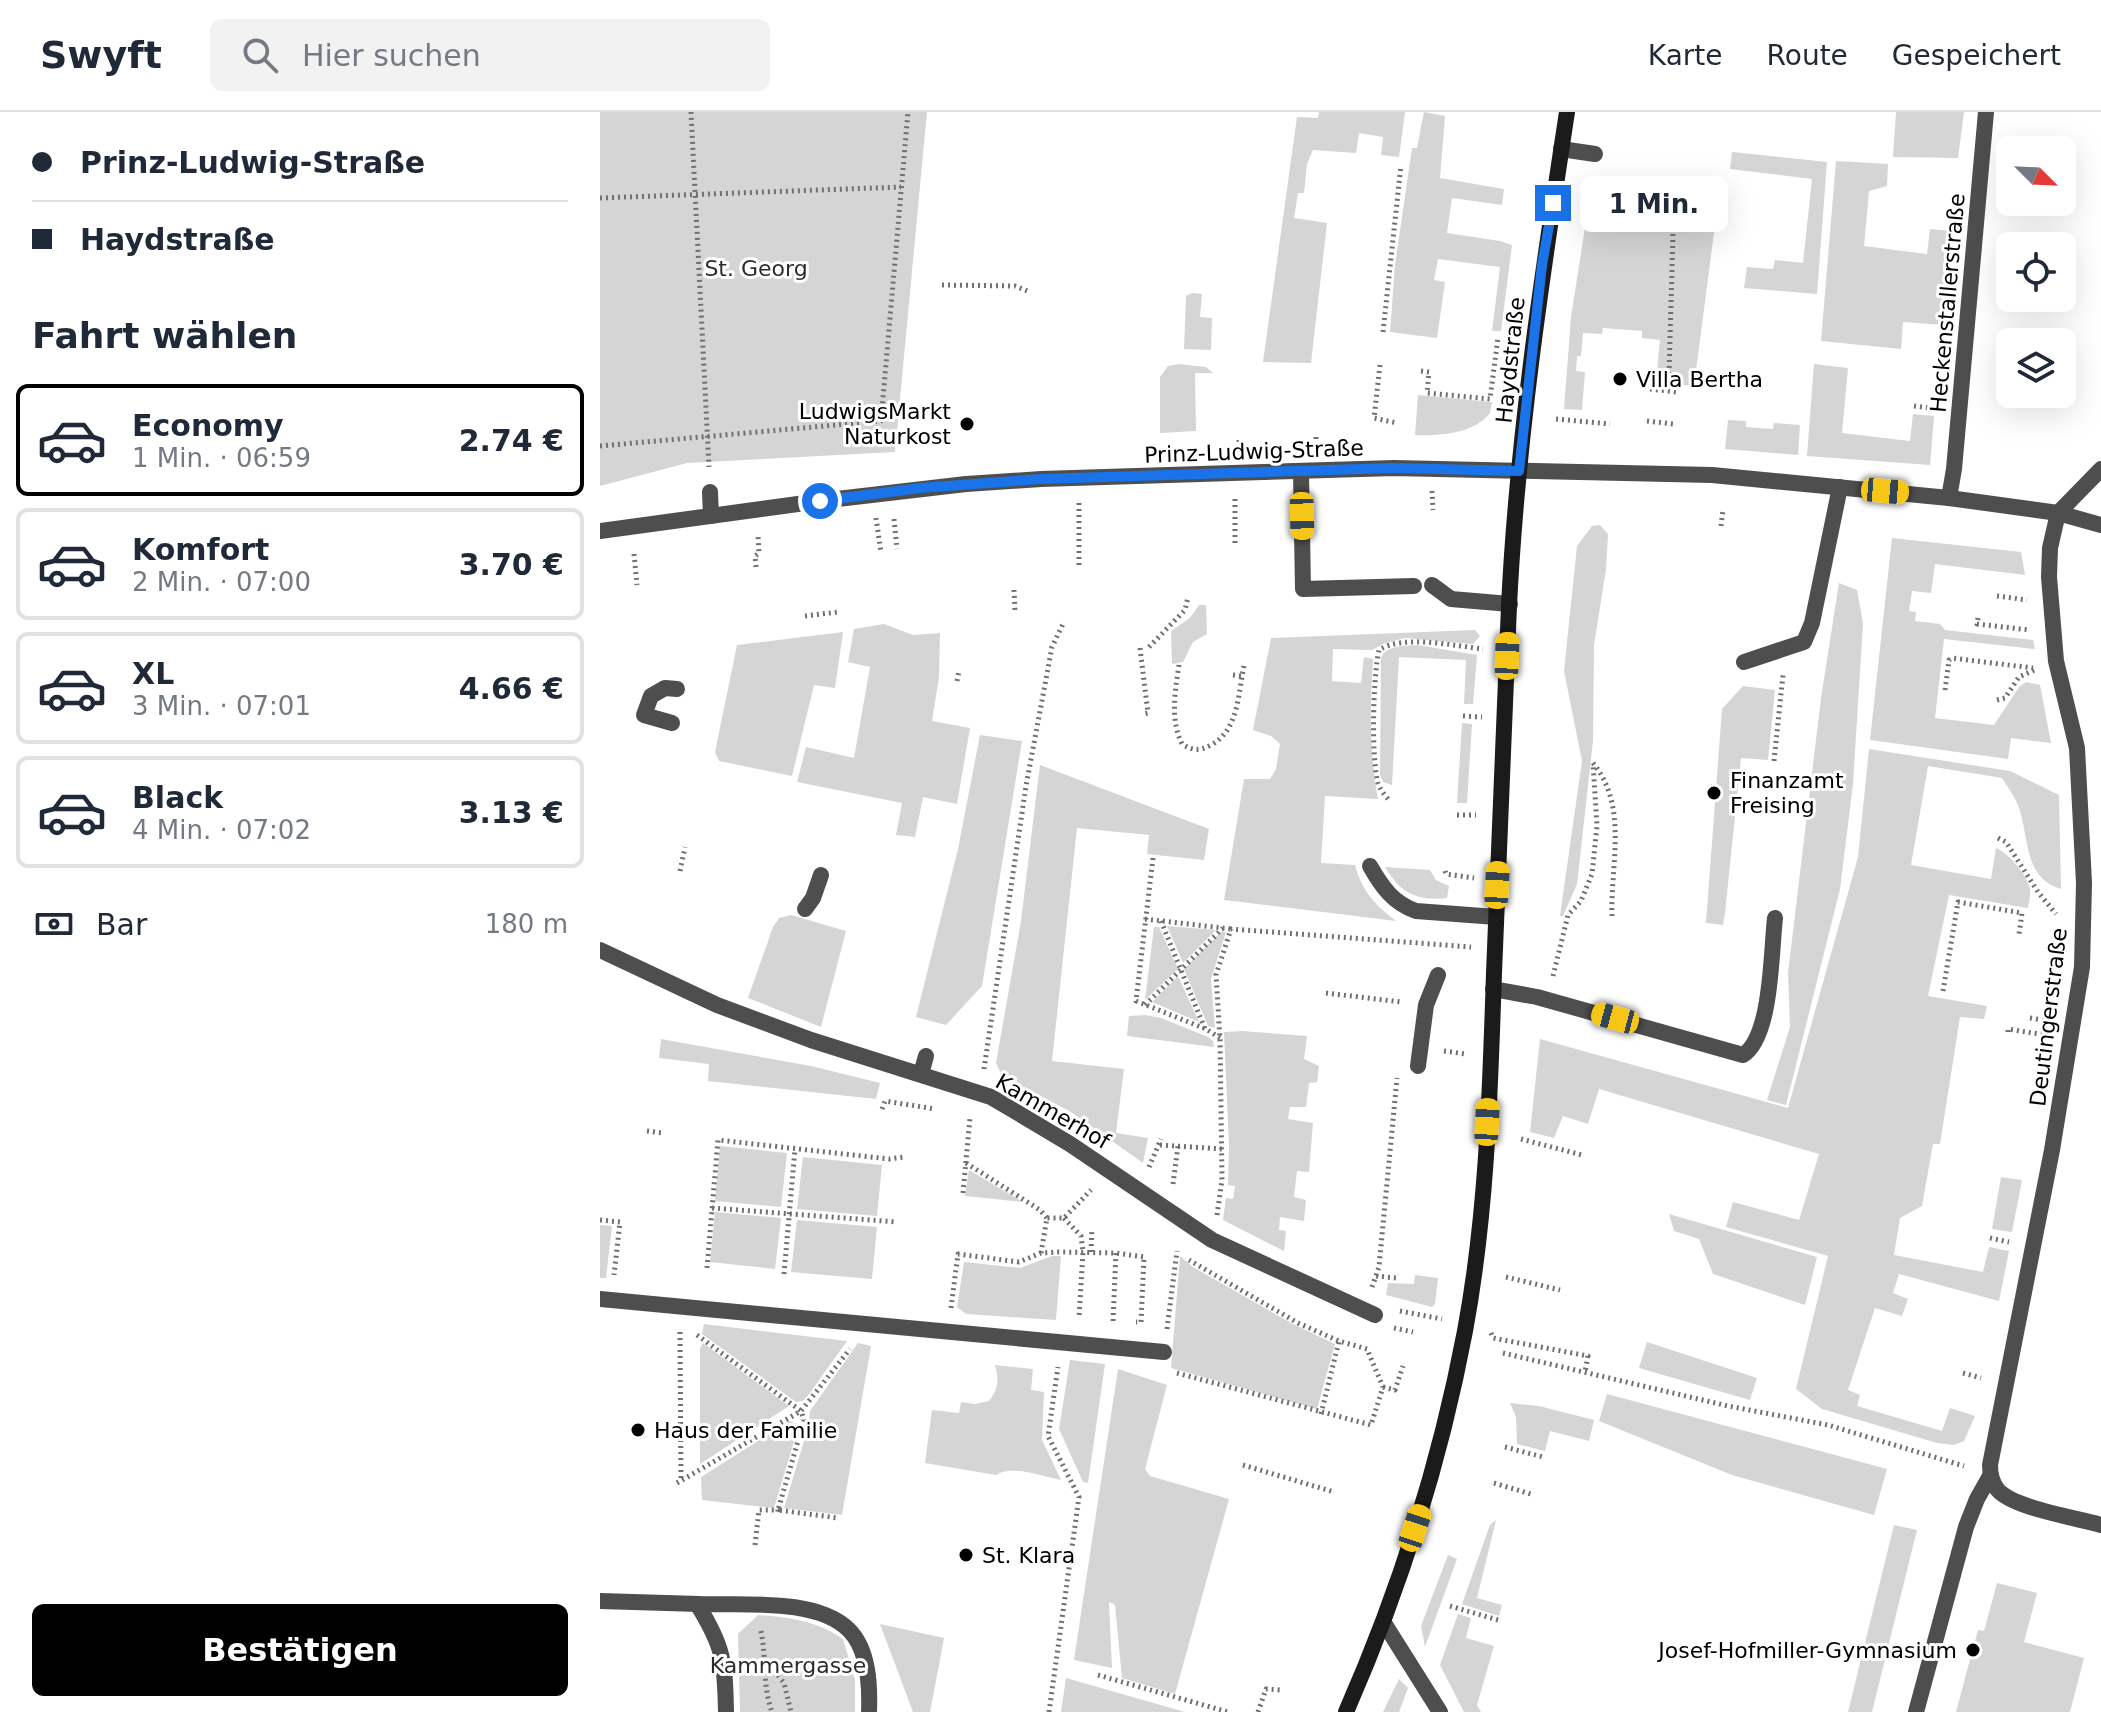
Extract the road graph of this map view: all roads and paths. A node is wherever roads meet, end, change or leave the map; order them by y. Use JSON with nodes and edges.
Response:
{"nodes":[{"id":1,"x":691,"y":112,"type":"edge"},
{"id":2,"x":908,"y":112,"type":"edge"},
{"id":3,"x":1567,"y":112,"type":"edge"},
{"id":4,"x":1986,"y":112,"type":"edge"},
{"id":5,"x":1561,"y":149,"type":"junction"},
{"id":6,"x":1595,"y":154,"type":"dead end"},
{"id":7,"x":1401,"y":165,"type":"dead end"},
{"id":8,"x":901,"y":187,"type":"junction"},
{"id":9,"x":696,"y":194,"type":"junction"},
{"id":10,"x":600,"y":198,"type":"edge"},
{"id":11,"x":1673,"y":234,"type":"dead end"},
{"id":12,"x":942,"y":285,"type":"dead end"},
{"id":13,"x":1030,"y":292,"type":"dead end"},
{"id":14,"x":1379,"y":301,"type":"dead end"},
{"id":15,"x":1386,"y":301,"type":"junction"},
{"id":16,"x":1383,"y":332,"type":"dead end"},
{"id":17,"x":1498,"y":337,"type":"dead end"},
{"id":18,"x":1380,"y":365,"type":"dead end"},
{"id":19,"x":1421,"y":371,"type":"dead end"},
{"id":20,"x":1677,"y":384,"type":"dead end"},
{"id":21,"x":1650,"y":389,"type":"dead end"},
{"id":22,"x":1676,"y":392,"type":"dead end"},
{"id":23,"x":1914,"y":406,"type":"dead end"},
{"id":24,"x":1941,"y":409,"type":"dead end"},
{"id":25,"x":1556,"y":419,"type":"dead end"},
{"id":26,"x":1647,"y":421,"type":"dead end"},
{"id":27,"x":1397,"y":423,"type":"dead end"},
{"id":28,"x":1610,"y":424,"type":"dead end"},
{"id":29,"x":1673,"y":424,"type":"dead end"},
{"id":30,"x":707,"y":436,"type":"junction"},
{"id":31,"x":600,"y":446,"type":"edge"},
{"id":32,"x":2101,"y":469,"type":"edge"},
{"id":33,"x":1519,"y":471,"type":"junction"},
{"id":34,"x":1301,"y":472,"type":"junction"},
{"id":35,"x":1840,"y":487,"type":"junction"},
{"id":36,"x":1432,"y":491,"type":"dead end"},
{"id":37,"x":710,"y":492,"type":"joint"},
{"id":38,"x":1235,"y":496,"type":"dead end"},
{"id":39,"x":1949,"y":498,"type":"junction"},
{"id":40,"x":1079,"y":502,"type":"dead end"},
{"id":41,"x":1433,"y":510,"type":"dead end"},
{"id":42,"x":1723,"y":510,"type":"dead end"},
{"id":43,"x":2058,"y":513,"type":"junction"},
{"id":44,"x":711,"y":516,"type":"junction"},
{"id":45,"x":893,"y":516,"type":"dead end"},
{"id":46,"x":876,"y":518,"type":"dead end"},
{"id":47,"x":2101,"y":525,"type":"edge"},
{"id":48,"x":1721,"y":526,"type":"dead end"},
{"id":49,"x":600,"y":531,"type":"edge"},
{"id":50,"x":758,"y":536,"type":"dead end"},
{"id":51,"x":1235,"y":546,"type":"dead end"},
{"id":52,"x":897,"y":549,"type":"dead end"},
{"id":53,"x":881,"y":552,"type":"dead end"},
{"id":54,"x":634,"y":554,"type":"dead end"},
{"id":55,"x":1079,"y":566,"type":"dead end"},
{"id":56,"x":756,"y":567,"type":"dead end"},
{"id":57,"x":637,"y":585,"type":"dead end"},
{"id":58,"x":1432,"y":585,"type":"dead end"},
{"id":59,"x":1414,"y":586,"type":"dead end"},
{"id":60,"x":1014,"y":590,"type":"dead end"},
{"id":61,"x":1997,"y":596,"type":"dead end"},
{"id":62,"x":1188,"y":597,"type":"dead end"},
{"id":63,"x":2034,"y":601,"type":"dead end"},
{"id":64,"x":1510,"y":604,"type":"junction"},
{"id":65,"x":1015,"y":610,"type":"dead end"},
{"id":66,"x":838,"y":612,"type":"dead end"},
{"id":67,"x":805,"y":616,"type":"dead end"},
{"id":68,"x":1978,"y":618,"type":"dead end"},
{"id":69,"x":1063,"y":624,"type":"dead end"},
{"id":70,"x":2037,"y":631,"type":"dead end"},
{"id":71,"x":1149,"y":647,"type":"dead end"},
{"id":72,"x":1788,"y":647,"type":"junction"},
{"id":73,"x":1140,"y":648,"type":"dead end"},
{"id":74,"x":1487,"y":649,"type":"dead end"},
{"id":75,"x":1744,"y":662,"type":"dead end"},
{"id":76,"x":1179,"y":665,"type":"dead end"},
{"id":77,"x":1244,"y":666,"type":"dead end"},
{"id":78,"x":959,"y":671,"type":"dead end"},
{"id":79,"x":1178,"y":674,"type":"junction"},
{"id":80,"x":1233,"y":675,"type":"dead end"},
{"id":81,"x":1186,"y":676,"type":"dead end"},
{"id":82,"x":1242,"y":676,"type":"junction"},
{"id":83,"x":957,"y":681,"type":"dead end"},
{"id":84,"x":677,"y":689,"type":"dead end"},
{"id":85,"x":1176,"y":689,"type":"junction"},
{"id":86,"x":1945,"y":690,"type":"dead end"},
{"id":87,"x":1184,"y":691,"type":"dead end"},
{"id":88,"x":1997,"y":700,"type":"dead end"},
{"id":89,"x":1144,"y":714,"type":"dead end"},
{"id":90,"x":1463,"y":716,"type":"dead end"},
{"id":91,"x":1484,"y":718,"type":"dead end"},
{"id":92,"x":672,"y":723,"type":"dead end"},
{"id":93,"x":1774,"y":761,"type":"dead end"},
{"id":94,"x":1388,"y":799,"type":"dead end"},
{"id":95,"x":1457,"y":815,"type":"dead end"},
{"id":96,"x":1479,"y":815,"type":"dead end"},
{"id":97,"x":1998,"y":838,"type":"dead end"},
{"id":98,"x":685,"y":847,"type":"dead end"},
{"id":99,"x":1153,"y":858,"type":"dead end"},
{"id":100,"x":1370,"y":866,"type":"dead end"},
{"id":101,"x":680,"y":871,"type":"dead end"},
{"id":102,"x":1445,"y":871,"type":"dead end"},
{"id":103,"x":821,"y":875,"type":"dead end"},
{"id":104,"x":1476,"y":878,"type":"dead end"},
{"id":105,"x":805,"y":909,"type":"dead end"},
{"id":106,"x":1496,"y":917,"type":"junction"},
{"id":107,"x":1612,"y":917,"type":"dead end"},
{"id":108,"x":1775,"y":918,"type":"dead end"},
{"id":109,"x":1145,"y":919,"type":"junction"},
{"id":110,"x":1161,"y":921,"type":"junction"},
{"id":111,"x":1223,"y":928,"type":"junction"},
{"id":112,"x":1231,"y":929,"type":"junction"},
{"id":113,"x":2019,"y":934,"type":"dead end"},
{"id":114,"x":2082,"y":945,"type":"junction"},
{"id":115,"x":1473,"y":947,"type":"dead end"},
{"id":116,"x":600,"y":950,"type":"edge"},
{"id":117,"x":1182,"y":969,"type":"junction"},
{"id":118,"x":1438,"y":975,"type":"dead end"},
{"id":119,"x":1493,"y":989,"type":"junction"},
{"id":120,"x":1943,"y":991,"type":"dead end"},
{"id":121,"x":1326,"y":993,"type":"dead end"},
{"id":122,"x":1547,"y":1000,"type":"junction"},
{"id":123,"x":1145,"y":1005,"type":"junction"},
{"id":124,"x":1426,"y":1005,"type":"junction"},
{"id":125,"x":1206,"y":1029,"type":"junction"},
{"id":126,"x":2008,"y":1032,"type":"dead end"},
{"id":127,"x":2053,"y":1036,"type":"dead end"},
{"id":128,"x":1220,"y":1039,"type":"junction"},
{"id":129,"x":926,"y":1056,"type":"dead end"},
{"id":130,"x":1418,"y":1066,"type":"dead end"},
{"id":131,"x":921,"y":1074,"type":"junction"},
{"id":132,"x":1397,"y":1076,"type":"dead end"},
{"id":133,"x":977,"y":1093,"type":"junction"},
{"id":134,"x":970,"y":1117,"type":"dead end"},
{"id":135,"x":647,"y":1131,"type":"dead end"},
{"id":136,"x":662,"y":1133,"type":"dead end"},
{"id":137,"x":1521,"y":1139,"type":"dead end"},
{"id":138,"x":1160,"y":1145,"type":"dead end"},
{"id":139,"x":1178,"y":1146,"type":"junction"},
{"id":140,"x":795,"y":1149,"type":"junction"},
{"id":141,"x":1222,"y":1149,"type":"junction"},
{"id":142,"x":1582,"y":1155,"type":"dead end"},
{"id":143,"x":904,"y":1157,"type":"dead end"},
{"id":144,"x":966,"y":1163,"type":"junction"},
{"id":145,"x":1093,"y":1187,"type":"dead end"},
{"id":146,"x":963,"y":1193,"type":"dead end"},
{"id":147,"x":1162,"y":1206,"type":"junction"},
{"id":148,"x":712,"y":1208,"type":"junction"},
{"id":149,"x":789,"y":1214,"type":"junction"},
{"id":150,"x":1047,"y":1218,"type":"junction"},
{"id":151,"x":1064,"y":1218,"type":"junction"},
{"id":152,"x":600,"y":1220,"type":"edge"},
{"id":153,"x":897,"y":1222,"type":"dead end"},
{"id":154,"x":1092,"y":1229,"type":"dead end"},
{"id":155,"x":1990,"y":1238,"type":"dead end"},
{"id":156,"x":1212,"y":1240,"type":"junction"},
{"id":157,"x":2015,"y":1243,"type":"dead end"},
{"id":158,"x":1177,"y":1251,"type":"dead end"},
{"id":159,"x":1083,"y":1252,"type":"junction"},
{"id":160,"x":1091,"y":1252,"type":"junction"},
{"id":161,"x":1041,"y":1253,"type":"junction"},
{"id":162,"x":1116,"y":1253,"type":"junction"},
{"id":163,"x":707,"y":1268,"type":"dead end"},
{"id":164,"x":784,"y":1274,"type":"dead end"},
{"id":165,"x":1397,"y":1274,"type":"dead end"},
{"id":166,"x":614,"y":1275,"type":"dead end"},
{"id":167,"x":1376,"y":1276,"type":"junction"},
{"id":168,"x":1506,"y":1277,"type":"dead end"},
{"id":169,"x":1560,"y":1290,"type":"dead end"},
{"id":170,"x":600,"y":1299,"type":"edge"},
{"id":171,"x":1380,"y":1315,"type":"junction"},
{"id":172,"x":1079,"y":1319,"type":"junction"},
{"id":173,"x":1090,"y":1319,"type":"dead end"},
{"id":174,"x":1443,"y":1319,"type":"dead end"},
{"id":175,"x":1102,"y":1320,"type":"dead end"},
{"id":176,"x":1113,"y":1321,"type":"junction"},
{"id":177,"x":863,"y":1323,"type":"junction"},
{"id":178,"x":693,"y":1332,"type":"dead end"},
{"id":179,"x":948,"y":1332,"type":"junction"},
{"id":180,"x":1413,"y":1332,"type":"dead end"},
{"id":181,"x":1493,"y":1338,"type":"dead end"},
{"id":182,"x":1339,"y":1341,"type":"dead end"},
{"id":183,"x":1070,"y":1343,"type":"junction"},
{"id":184,"x":1164,"y":1352,"type":"junction"},
{"id":185,"x":1503,"y":1353,"type":"dead end"},
{"id":186,"x":680,"y":1354,"type":"dead end"},
{"id":187,"x":1403,"y":1366,"type":"dead end"},
{"id":188,"x":1585,"y":1372,"type":"junction"},
{"id":189,"x":1963,"y":1373,"type":"dead end"},
{"id":190,"x":1988,"y":1380,"type":"dead end"},
{"id":191,"x":1383,"y":1387,"type":"dead end"},
{"id":192,"x":801,"y":1411,"type":"junction"},
{"id":193,"x":1321,"y":1414,"type":"junction"},
{"id":194,"x":1371,"y":1425,"type":"dead end"},
{"id":195,"x":1505,"y":1447,"type":"dead end"},
{"id":196,"x":1543,"y":1457,"type":"dead end"},
{"id":197,"x":1243,"y":1465,"type":"dead end"},
{"id":198,"x":1969,"y":1467,"type":"dead end"},
{"id":199,"x":1990,"y":1476,"type":"junction"},
{"id":200,"x":1494,"y":1483,"type":"dead end"},
{"id":201,"x":1334,"y":1492,"type":"dead end"},
{"id":202,"x":1534,"y":1495,"type":"dead end"},
{"id":203,"x":778,"y":1513,"type":"junction"},
{"id":204,"x":838,"y":1518,"type":"dead end"},
{"id":205,"x":2101,"y":1525,"type":"edge"},
{"id":206,"x":755,"y":1545,"type":"dead end"},
{"id":207,"x":600,"y":1601,"type":"edge"},
{"id":208,"x":697,"y":1604,"type":"junction"},
{"id":209,"x":1450,"y":1606,"type":"dead end"},
{"id":210,"x":1498,"y":1620,"type":"dead end"},
{"id":211,"x":1384,"y":1623,"type":"junction"},
{"id":212,"x":758,"y":1626,"type":"dead end"},
{"id":213,"x":767,"y":1661,"type":"junction"},
{"id":214,"x":1098,"y":1675,"type":"dead end"},
{"id":215,"x":1281,"y":1690,"type":"dead end"},
{"id":216,"x":726,"y":1712,"type":"edge"},
{"id":217,"x":772,"y":1712,"type":"edge"},
{"id":218,"x":791,"y":1712,"type":"edge"},
{"id":219,"x":869,"y":1712,"type":"edge"},
{"id":220,"x":1049,"y":1712,"type":"edge"},
{"id":221,"x":1228,"y":1712,"type":"edge"},
{"id":222,"x":1258,"y":1712,"type":"edge"},
{"id":223,"x":1346,"y":1712,"type":"edge"},
{"id":224,"x":1440,"y":1712,"type":"edge"},
{"id":225,"x":1916,"y":1712,"type":"edge"}],
"edges":[{"from":1,"to":9,"type":"path"},
{"from":2,"to":8,"type":"path"},
{"from":3,"to":5,"type":"main road","name":"Haydstraße"},
{"from":4,"to":39,"type":"street","name":"Heckenstallerstraße"},
{"from":5,"to":6,"type":"street"},
{"from":5,"to":33,"type":"main road","name":"Haydstraße"},
{"from":7,"to":15,"type":"path"},
{"from":8,"to":9,"type":"path"},
{"from":8,"to":30,"type":"path"},
{"from":9,"to":10,"type":"path"},
{"from":9,"to":30,"type":"path"},
{"from":11,"to":20,"type":"path"},
{"from":12,"to":13,"type":"path"},
{"from":14,"to":15,"type":"path"},
{"from":15,"to":16,"type":"path"},
{"from":17,"to":19,"type":"path"},
{"from":18,"to":27,"type":"path"},
{"from":21,"to":22,"type":"path"},
{"from":23,"to":24,"type":"path"},
{"from":25,"to":28,"type":"path"},
{"from":26,"to":29,"type":"path"},
{"from":30,"to":31,"type":"path"},
{"from":30,"to":37,"type":"path"},
{"from":32,"to":43,"type":"street"},
{"from":33,"to":34,"type":"street","name":"Prinz-Ludwig-Straße"},
{"from":33,"to":35,"type":"street","name":"Prinz-Ludwig-Straße"},
{"from":33,"to":64,"type":"main road","name":"Haydstraße"},
{"from":34,"to":44,"type":"street","name":"Prinz-Ludwig-Straße"},
{"from":34,"to":59,"type":"street"},
{"from":35,"to":39,"type":"street","name":"Prinz-Ludwig-Straße"},
{"from":35,"to":72,"type":"street"},
{"from":36,"to":41,"type":"path"},
{"from":37,"to":44,"type":"street"},
{"from":38,"to":51,"type":"path"},
{"from":39,"to":43,"type":"street","name":"Prinz-Ludwig-Straße"},
{"from":40,"to":55,"type":"path"},
{"from":42,"to":48,"type":"path"},
{"from":43,"to":47,"type":"street","name":"Prinz-Ludwig-Straße"},
{"from":43,"to":114,"type":"street","name":"Deutingerstraße"},
{"from":44,"to":49,"type":"street","name":"Prinz-Ludwig-Straße"},
{"from":45,"to":52,"type":"path"},
{"from":46,"to":53,"type":"path"},
{"from":50,"to":56,"type":"path"},
{"from":54,"to":57,"type":"path"},
{"from":58,"to":64,"type":"street"},
{"from":60,"to":65,"type":"path"},
{"from":61,"to":63,"type":"path"},
{"from":62,"to":71,"type":"path"},
{"from":64,"to":106,"type":"main road","name":"Haydstraße"},
{"from":66,"to":67,"type":"path"},
{"from":68,"to":70,"type":"path"},
{"from":69,"to":133,"type":"path"},
{"from":72,"to":75,"type":"street"},
{"from":72,"to":93,"type":"path"},
{"from":73,"to":89,"type":"path"},
{"from":74,"to":94,"type":"path"},
{"from":76,"to":79,"type":"path"},
{"from":77,"to":82,"type":"path"},
{"from":78,"to":83,"type":"path"},
{"from":79,"to":81,"type":"path"},
{"from":79,"to":85,"type":"path"},
{"from":80,"to":82,"type":"path"},
{"from":82,"to":85,"type":"path"},
{"from":84,"to":92,"type":"street"},
{"from":85,"to":87,"type":"path"},
{"from":86,"to":88,"type":"path"},
{"from":90,"to":91,"type":"path"},
{"from":95,"to":96,"type":"path"},
{"from":97,"to":114,"type":"path"},
{"from":98,"to":101,"type":"path"},
{"from":99,"to":109,"type":"path"},
{"from":100,"to":106,"type":"street"},
{"from":102,"to":104,"type":"path"},
{"from":103,"to":105,"type":"street"},
{"from":106,"to":119,"type":"main road","name":"Haydstraße"},
{"from":107,"to":122,"type":"path"},
{"from":108,"to":122,"type":"street"},
{"from":109,"to":110,"type":"path"},
{"from":109,"to":123,"type":"path"},
{"from":110,"to":111,"type":"path"},
{"from":110,"to":117,"type":"path"},
{"from":111,"to":112,"type":"path"},
{"from":111,"to":117,"type":"path"},
{"from":112,"to":115,"type":"path"},
{"from":112,"to":128,"type":"path"},
{"from":113,"to":120,"type":"path"},
{"from":114,"to":199,"type":"street","name":"Deutingerstraße"},
{"from":116,"to":131,"type":"street","name":"Kammerhof"},
{"from":117,"to":123,"type":"path"},
{"from":117,"to":125,"type":"path"},
{"from":118,"to":124,"type":"street"},
{"from":119,"to":122,"type":"street"},
{"from":119,"to":211,"type":"main road","name":"Haydstraße"},
{"from":121,"to":124,"type":"path"},
{"from":123,"to":125,"type":"path"},
{"from":124,"to":130,"type":"street"},
{"from":125,"to":128,"type":"path"},
{"from":126,"to":127,"type":"path"},
{"from":128,"to":141,"type":"path"},
{"from":129,"to":131,"type":"street"},
{"from":131,"to":133,"type":"street","name":"Kammerhof"},
{"from":132,"to":167,"type":"path"},
{"from":133,"to":147,"type":"street","name":"Kammerhof"},
{"from":134,"to":144,"type":"path"},
{"from":135,"to":136,"type":"path"},
{"from":137,"to":142,"type":"path"},
{"from":138,"to":139,"type":"path"},
{"from":139,"to":141,"type":"path"},
{"from":139,"to":147,"type":"path"},
{"from":140,"to":143,"type":"path"},
{"from":140,"to":148,"type":"path"},
{"from":140,"to":149,"type":"path"},
{"from":141,"to":156,"type":"path"},
{"from":144,"to":146,"type":"path"},
{"from":144,"to":150,"type":"path"},
{"from":145,"to":151,"type":"path"},
{"from":147,"to":156,"type":"street","name":"Kammerhof"},
{"from":148,"to":149,"type":"path"},
{"from":148,"to":163,"type":"path"},
{"from":149,"to":153,"type":"path"},
{"from":149,"to":164,"type":"path"},
{"from":150,"to":151,"type":"path"},
{"from":150,"to":161,"type":"path"},
{"from":151,"to":159,"type":"path"},
{"from":152,"to":166,"type":"path"},
{"from":154,"to":160,"type":"path"},
{"from":155,"to":157,"type":"path"},
{"from":156,"to":171,"type":"street","name":"Kammerhof"},
{"from":158,"to":184,"type":"path"},
{"from":159,"to":160,"type":"path"},
{"from":159,"to":161,"type":"path"},
{"from":159,"to":172,"type":"path"},
{"from":160,"to":162,"type":"path"},
{"from":161,"to":179,"type":"path"},
{"from":162,"to":176,"type":"path"},
{"from":162,"to":176,"type":"path"},
{"from":165,"to":167,"type":"path"},
{"from":167,"to":171,"type":"path"},
{"from":168,"to":169,"type":"path"},
{"from":170,"to":177,"type":"street"},
{"from":171,"to":174,"type":"path"},
{"from":171,"to":180,"type":"path"},
{"from":172,"to":173,"type":"path"},
{"from":172,"to":183,"type":"path"},
{"from":175,"to":176,"type":"path"},
{"from":177,"to":179,"type":"street"},
{"from":177,"to":192,"type":"path"},
{"from":178,"to":192,"type":"path"},
{"from":179,"to":183,"type":"street"},
{"from":181,"to":188,"type":"path"},
{"from":182,"to":193,"type":"path"},
{"from":183,"to":184,"type":"street"},
{"from":183,"to":220,"type":"path"},
{"from":184,"to":193,"type":"path"},
{"from":185,"to":188,"type":"path"},
{"from":186,"to":192,"type":"path"},
{"from":187,"to":191,"type":"path"},
{"from":188,"to":198,"type":"path"},
{"from":189,"to":190,"type":"path"},
{"from":192,"to":203,"type":"path"},
{"from":193,"to":194,"type":"path"},
{"from":195,"to":196,"type":"path"},
{"from":197,"to":201,"type":"path"},
{"from":199,"to":205,"type":"street"},
{"from":199,"to":225,"type":"street","name":"Deutingerstraße"},
{"from":200,"to":202,"type":"path"},
{"from":203,"to":204,"type":"path"},
{"from":203,"to":206,"type":"path"},
{"from":207,"to":208,"type":"street"},
{"from":208,"to":216,"type":"street"},
{"from":208,"to":219,"type":"street"},
{"from":209,"to":210,"type":"path"},
{"from":211,"to":223,"type":"main road","name":"Haydstraße"},
{"from":211,"to":224,"type":"street"},
{"from":212,"to":213,"type":"path"},
{"from":213,"to":217,"type":"path"},
{"from":213,"to":218,"type":"path"},
{"from":214,"to":221,"type":"path"},
{"from":215,"to":222,"type":"path"}]}
